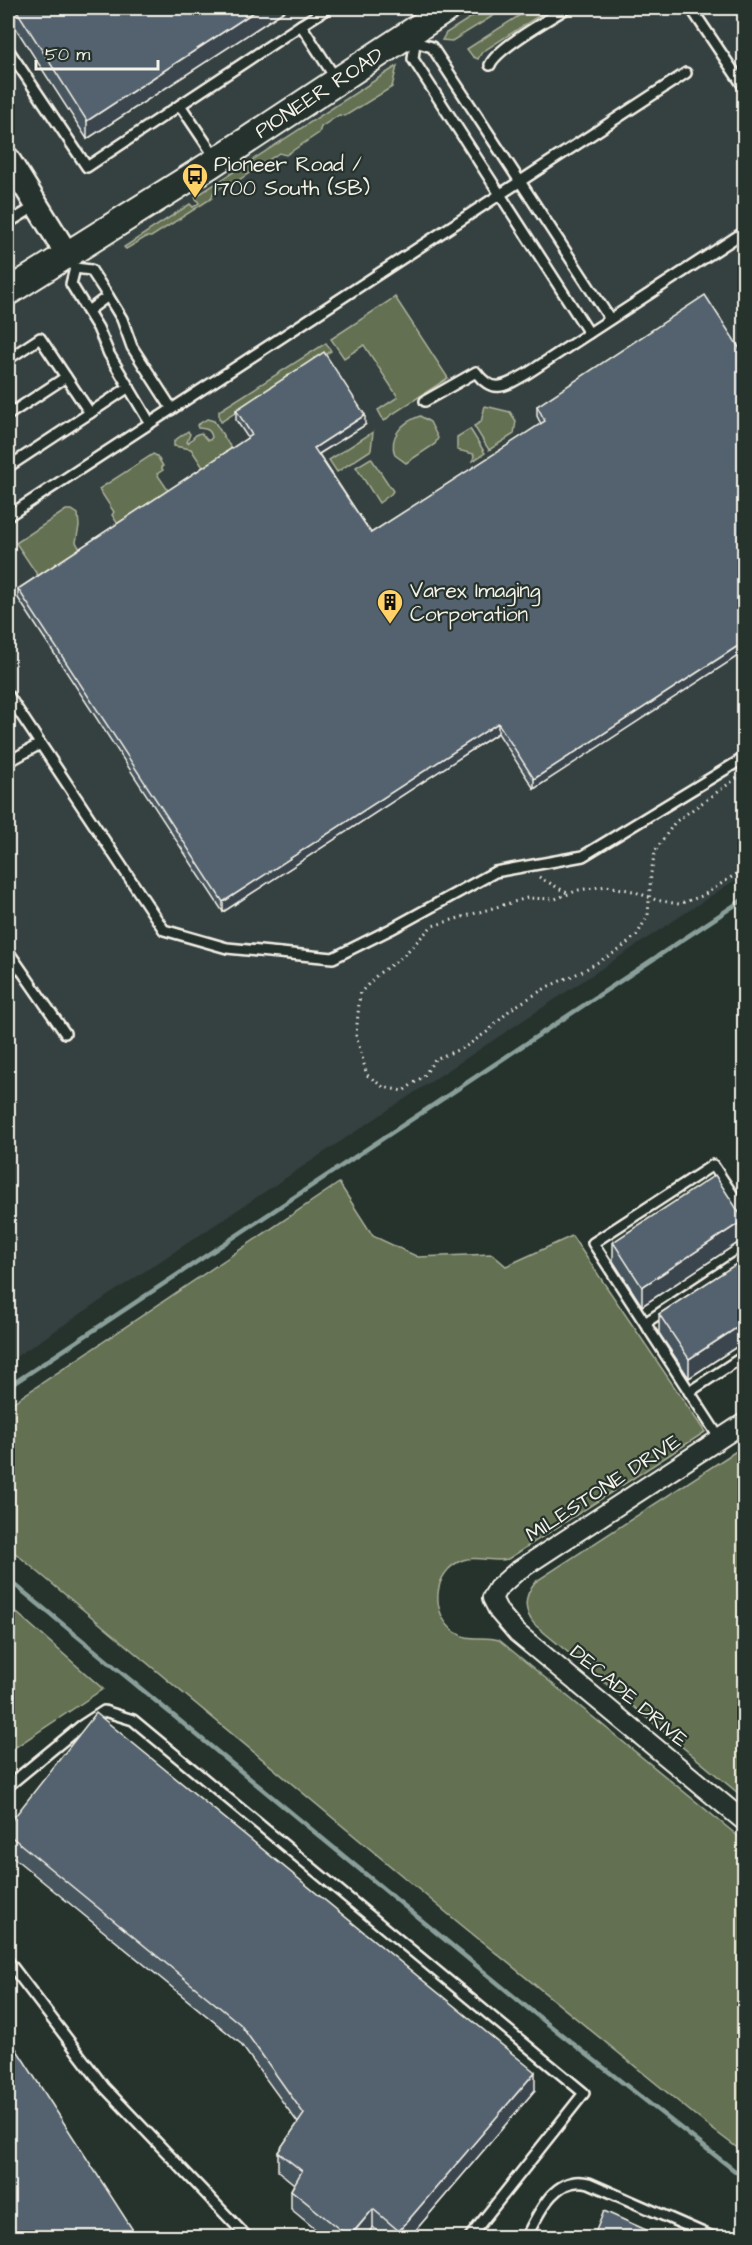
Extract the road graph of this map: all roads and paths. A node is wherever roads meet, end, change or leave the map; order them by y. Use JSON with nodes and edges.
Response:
{"nodes":[{"id":1,"x":328,"y":8,"type":"edge"},
{"id":2,"x":448,"y":8,"type":"edge"},
{"id":3,"x":567,"y":8,"type":"edge"},
{"id":4,"x":691,"y":8,"type":"edge"},
{"id":5,"x":301,"y":26,"type":"junction"},
{"id":6,"x":412,"y":38,"type":"junction"},
{"id":7,"x":8,"y":52,"type":"edge"},
{"id":8,"x":490,"y":65,"type":"dead end"},
{"id":9,"x":686,"y":73,"type":"dead end"},
{"id":10,"x":338,"y":81,"type":"junction"},
{"id":11,"x":744,"y":87,"type":"edge"},
{"id":12,"x":180,"y":105,"type":"junction"},
{"id":13,"x":8,"y":159,"type":"edge"},
{"id":14,"x":217,"y":160,"type":"junction"},
{"id":15,"x":520,"y":182,"type":"junction"},
{"id":16,"x":500,"y":195,"type":"junction"},
{"id":17,"x":37,"y":205,"type":"junction"},
{"id":18,"x":8,"y":223,"type":"edge"},
{"id":19,"x":744,"y":232,"type":"edge"},
{"id":20,"x":71,"y":261,"type":"junction"},
{"id":21,"x":8,"y":292,"type":"edge"},
{"id":22,"x":108,"y":296,"type":"junction"},
{"id":23,"x":88,"y":311,"type":"junction"},
{"id":24,"x":610,"y":319,"type":"junction"},
{"id":25,"x":589,"y":333,"type":"junction"},
{"id":26,"x":8,"y":359,"type":"edge"},
{"id":27,"x":66,"y":377,"type":"junction"},
{"id":28,"x":129,"y":387,"type":"junction"},
{"id":29,"x":426,"y":401,"type":"dead end"},
{"id":30,"x":172,"y":409,"type":"junction"},
{"id":31,"x":90,"y":413,"type":"junction"},
{"id":32,"x":8,"y":415,"type":"edge"},
{"id":33,"x":150,"y":423,"type":"junction"},
{"id":34,"x":8,"y":467,"type":"edge"},
{"id":35,"x":8,"y":516,"type":"edge"},
{"id":36,"x":8,"y":695,"type":"edge"},
{"id":37,"x":40,"y":744,"type":"junction"},
{"id":38,"x":744,"y":758,"type":"edge"},
{"id":39,"x":8,"y":762,"type":"edge"},
{"id":40,"x":739,"y":776,"type":"dead end"},
{"id":41,"x":522,"y":867,"type":"junction"},
{"id":42,"x":744,"y":869,"type":"edge"},
{"id":43,"x":569,"y":894,"type":"junction"},
{"id":44,"x":648,"y":897,"type":"junction"},
{"id":45,"x":8,"y":951,"type":"edge"},
{"id":46,"x":65,"y":1033,"type":"dead end"},
{"id":47,"x":744,"y":1212,"type":"edge"},
{"id":48,"x":744,"y":1257,"type":"edge"},
{"id":49,"x":645,"y":1323,"type":"junction"},
{"id":50,"x":744,"y":1356,"type":"edge"},
{"id":51,"x":689,"y":1392,"type":"junction"},
{"id":52,"x":744,"y":1423,"type":"edge"},
{"id":53,"x":720,"y":1439,"type":"junction"},
{"id":54,"x":492,"y":1598,"type":"joint"},
{"id":55,"x":8,"y":1786,"type":"edge"},
{"id":56,"x":744,"y":1821,"type":"edge"},
{"id":57,"x":8,"y":1961,"type":"edge"},
{"id":58,"x":246,"y":2237,"type":"edge"},
{"id":59,"x":469,"y":2238,"type":"edge"},
{"id":60,"x":526,"y":2238,"type":"edge"},
{"id":61,"x":715,"y":2238,"type":"edge"}],
"edges":[{"from":1,"to":5,"type":"lane"},
{"from":2,"to":6,"type":"main road","name":"PIONEER ROAD"},
{"from":3,"to":8,"type":"lane"},
{"from":4,"to":11,"type":"lane"},
{"from":5,"to":10,"type":"lane"},
{"from":5,"to":12,"type":"lane"},
{"from":6,"to":10,"type":"main road","name":"PIONEER ROAD"},
{"from":6,"to":15,"type":"lane"},
{"from":6,"to":16,"type":"lane"},
{"from":7,"to":12,"type":"lane"},
{"from":9,"to":15,"type":"lane"},
{"from":10,"to":14,"type":"main road","name":"PIONEER ROAD"},
{"from":12,"to":14,"type":"lane"},
{"from":13,"to":17,"type":"street"},
{"from":14,"to":20,"type":"main road","name":"PIONEER ROAD"},
{"from":15,"to":16,"type":"lane"},
{"from":15,"to":24,"type":"lane"},
{"from":16,"to":25,"type":"lane"},
{"from":16,"to":30,"type":"lane"},
{"from":17,"to":18,"type":"lane"},
{"from":17,"to":20,"type":"street"},
{"from":19,"to":24,"type":"lane"},
{"from":20,"to":21,"type":"main road","name":"PIONEER ROAD"},
{"from":20,"to":22,"type":"lane"},
{"from":20,"to":23,"type":"lane"},
{"from":22,"to":23,"type":"lane"},
{"from":22,"to":30,"type":"lane"},
{"from":23,"to":28,"type":"lane"},
{"from":24,"to":25,"type":"lane"},
{"from":25,"to":29,"type":"lane"},
{"from":26,"to":27,"type":"lane"},
{"from":27,"to":31,"type":"lane"},
{"from":27,"to":32,"type":"lane"},
{"from":28,"to":31,"type":"lane"},
{"from":28,"to":33,"type":"lane"},
{"from":30,"to":33,"type":"lane"},
{"from":31,"to":34,"type":"lane"},
{"from":33,"to":35,"type":"lane"},
{"from":36,"to":37,"type":"lane"},
{"from":37,"to":39,"type":"lane"},
{"from":37,"to":41,"type":"lane"},
{"from":38,"to":41,"type":"lane"},
{"from":40,"to":44,"type":"path"},
{"from":41,"to":43,"type":"path"},
{"from":42,"to":44,"type":"path"},
{"from":43,"to":44,"type":"path"},
{"from":43,"to":44,"type":"path"},
{"from":45,"to":46,"type":"lane"},
{"from":47,"to":49,"type":"lane"},
{"from":48,"to":49,"type":"lane"},
{"from":49,"to":51,"type":"lane"},
{"from":50,"to":51,"type":"lane"},
{"from":51,"to":53,"type":"lane"},
{"from":52,"to":53,"type":"street","name":"MILESTONE DRIVE"},
{"from":53,"to":54,"type":"street","name":"MILESTONE DRIVE"},
{"from":54,"to":56,"type":"street","name":"DECADE DRIVE"},
{"from":55,"to":59,"type":"lane"},
{"from":57,"to":58,"type":"lane"},
{"from":60,"to":61,"type":"lane"}]}
